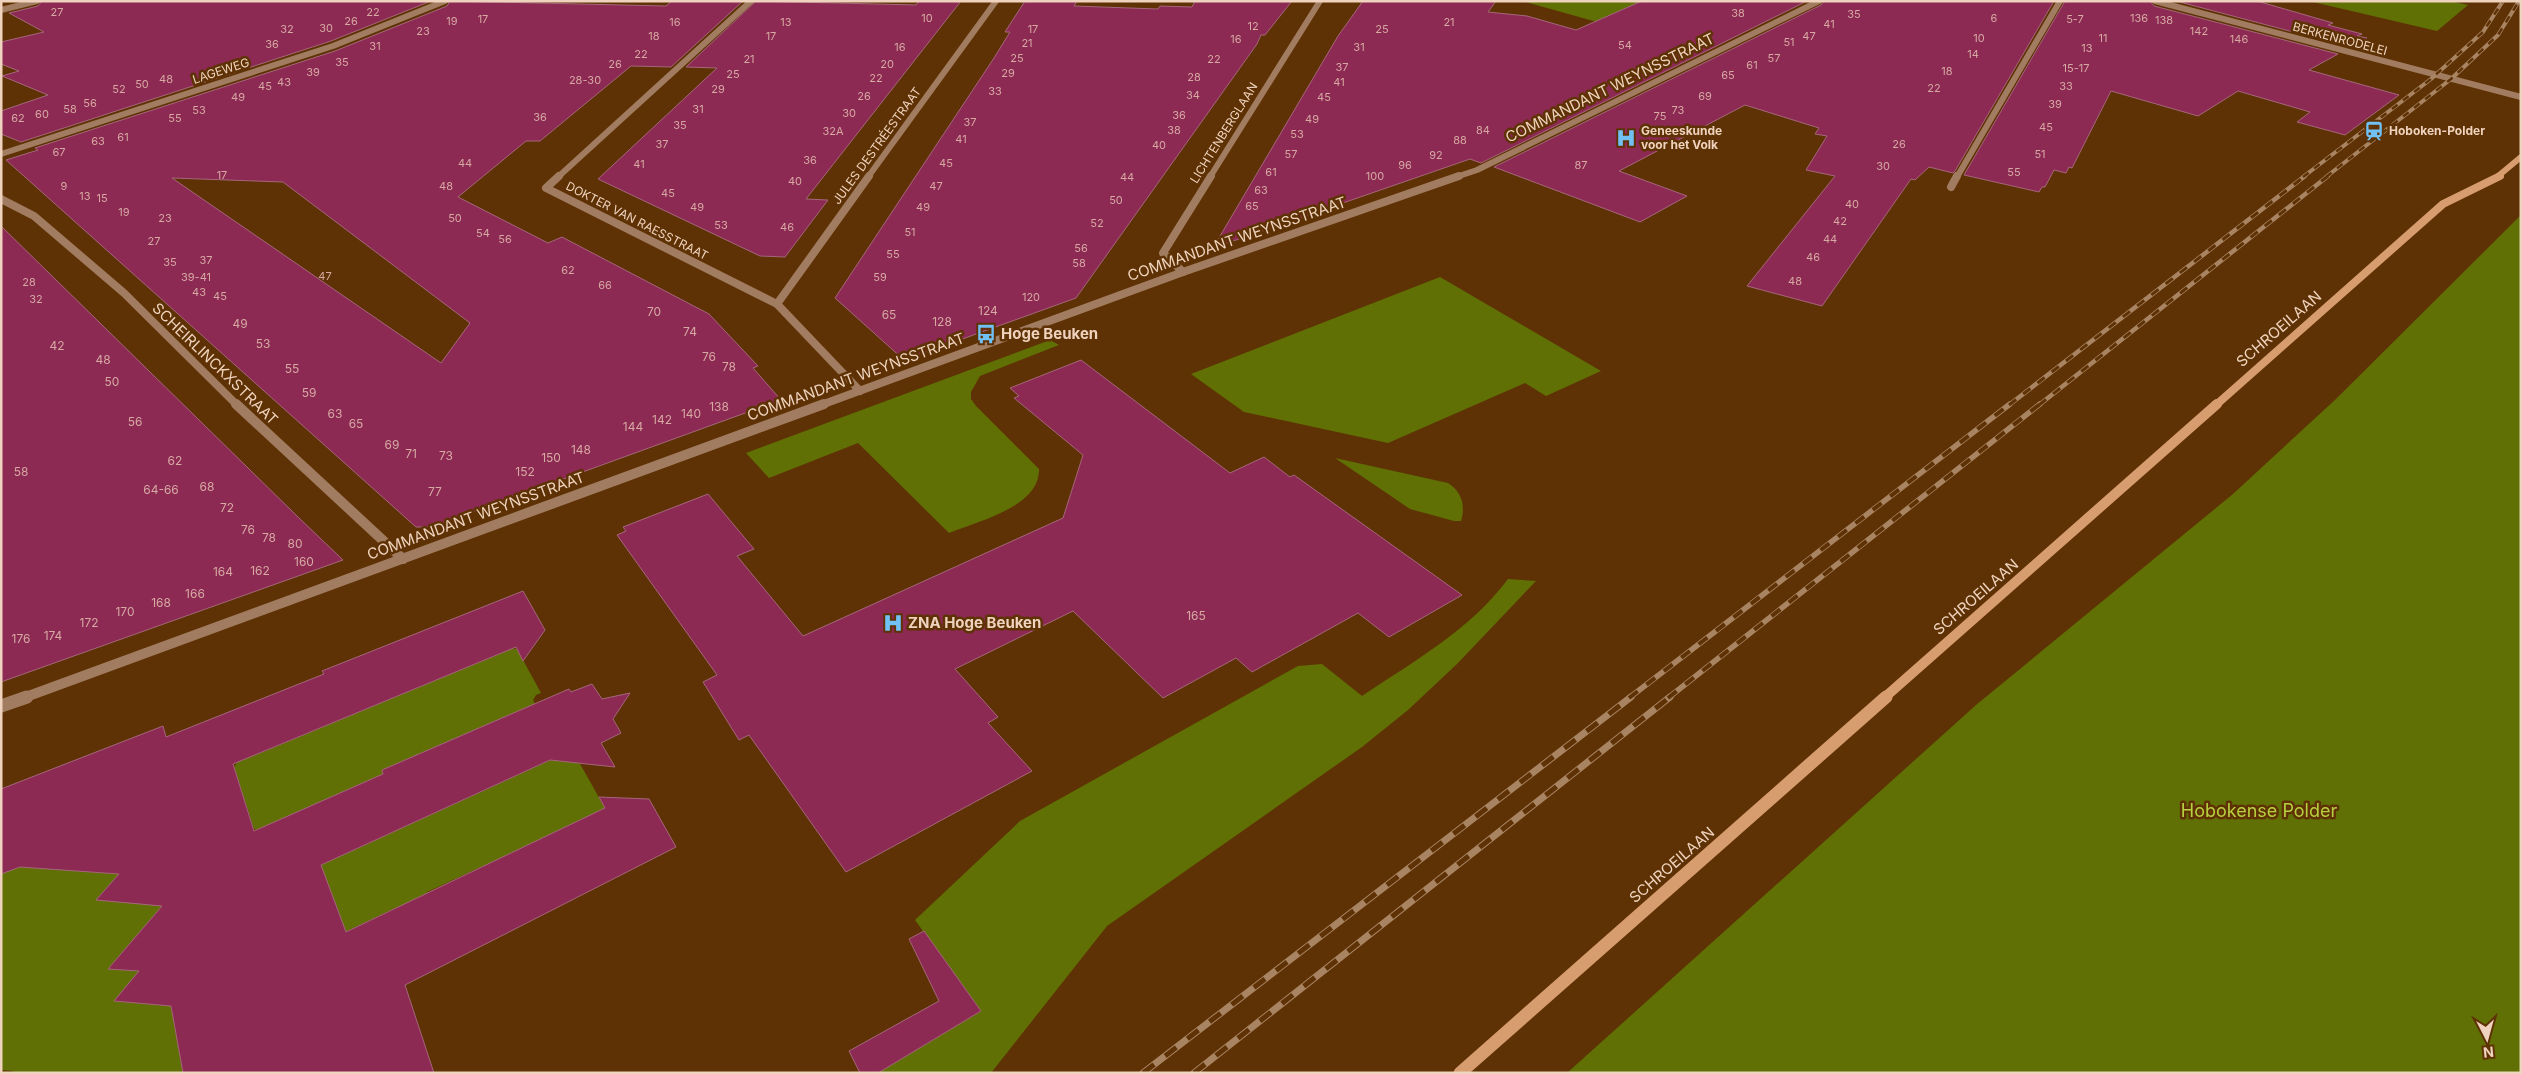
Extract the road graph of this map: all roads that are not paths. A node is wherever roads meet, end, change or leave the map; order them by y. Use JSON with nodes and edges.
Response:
{"nodes":[{"id":1,"x":37,"y":1,"type":"edge"},
{"id":2,"x":445,"y":1,"type":"edge"},
{"id":3,"x":751,"y":1,"type":"edge"},
{"id":4,"x":996,"y":1,"type":"edge"},
{"id":5,"x":1320,"y":1,"type":"edge"},
{"id":6,"x":1819,"y":1,"type":"edge"},
{"id":7,"x":2060,"y":1,"type":"edge"},
{"id":8,"x":2155,"y":1,"type":"edge"},
{"id":9,"x":1,"y":10,"type":"edge"},
{"id":10,"x":2521,"y":97,"type":"edge"},
{"id":11,"x":1,"y":154,"type":"edge"},
{"id":12,"x":2521,"y":157,"type":"edge"},
{"id":13,"x":1951,"y":187,"type":"dead end"},
{"id":14,"x":1,"y":199,"type":"edge"},
{"id":15,"x":1183,"y":272,"type":"junction"},
{"id":16,"x":777,"y":304,"type":"junction"},
{"id":17,"x":860,"y":391,"type":"junction"},
{"id":18,"x":402,"y":559,"type":"junction"},
{"id":19,"x":1,"y":706,"type":"edge"},
{"id":20,"x":1460,"y":1073,"type":"edge"}],
"edges":[{"from":1,"to":9,"type":"street"},
{"from":2,"to":11,"type":"street","name":"LAGEWEG"},
{"from":3,"to":16,"type":"street","name":"DOKTER VAN RAESSTRAAT"},
{"from":4,"to":16,"type":"street","name":"JULES DESTRÉESTRAAT"},
{"from":5,"to":15,"type":"street","name":"LICHTENBERGLAAN"},
{"from":6,"to":15,"type":"street","name":"COMMANDANT WEYNSSTRAAT"},
{"from":7,"to":13,"type":"street"},
{"from":8,"to":10,"type":"street","name":"BERKENRODELEI"},
{"from":12,"to":20,"type":"street","name":"SCHROEILAAN"},
{"from":14,"to":18,"type":"street","name":"SCHEIRLINCKXSTRAAT"},
{"from":15,"to":17,"type":"street","name":"COMMANDANT WEYNSSTRAAT"},
{"from":16,"to":17,"type":"street","name":"DOKTER VAN RAESSTRAAT"},
{"from":17,"to":18,"type":"street","name":"COMMANDANT WEYNSSTRAAT"},
{"from":18,"to":19,"type":"street","name":"COMMANDANT WEYNSSTRAAT"}]}
